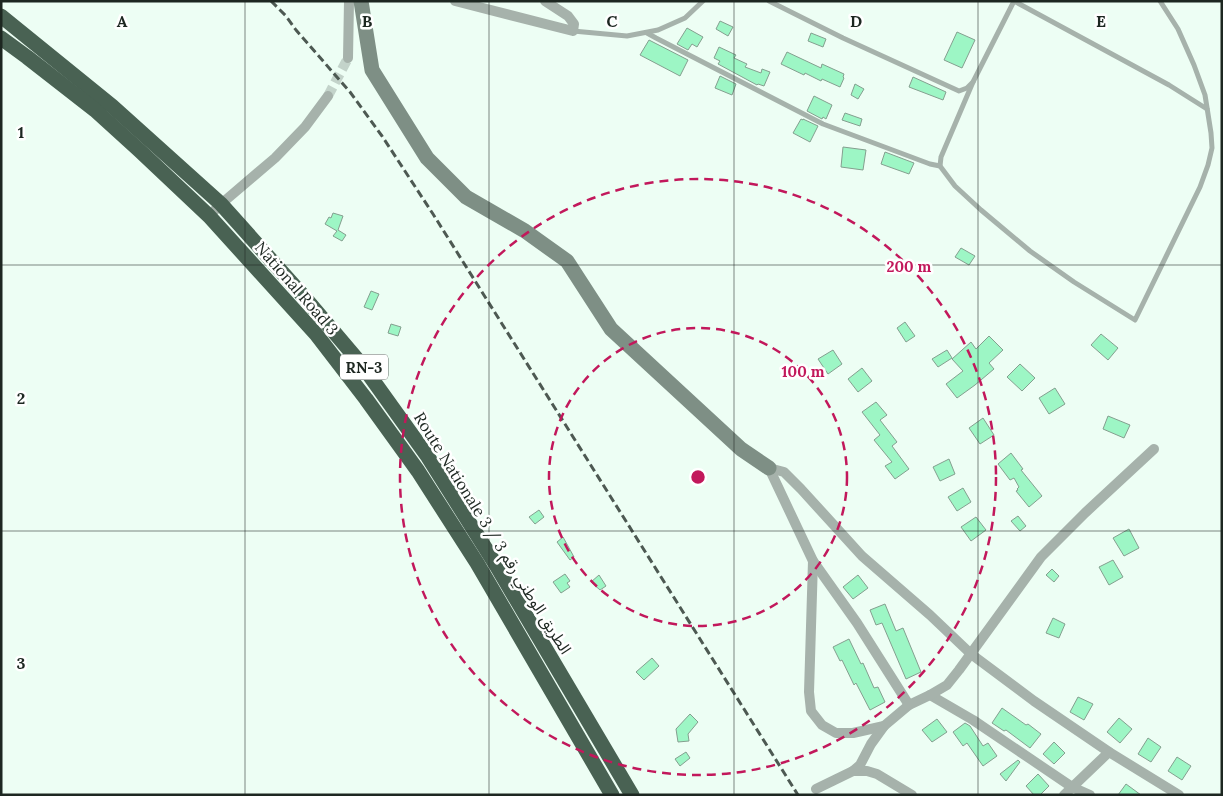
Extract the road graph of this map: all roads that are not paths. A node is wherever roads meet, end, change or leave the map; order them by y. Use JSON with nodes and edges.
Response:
{"nodes":[{"id":1,"x":349,"y":1,"type":"edge"},
{"id":2,"x":361,"y":1,"type":"edge"},
{"id":3,"x":455,"y":1,"type":"edge"},
{"id":4,"x":545,"y":1,"type":"edge"},
{"id":5,"x":704,"y":1,"type":"edge"},
{"id":6,"x":769,"y":1,"type":"edge"},
{"id":7,"x":1014,"y":1,"type":"edge"},
{"id":8,"x":1160,"y":1,"type":"edge"},
{"id":9,"x":1,"y":16,"type":"edge"},
{"id":10,"x":573,"y":31,"type":"junction"},
{"id":11,"x":647,"y":32,"type":"junction"},
{"id":12,"x":1,"y":38,"type":"edge"},
{"id":13,"x":348,"y":58,"type":"tunnel mouth"},
{"id":14,"x":973,"y":82,"type":"junction"},
{"id":15,"x":328,"y":96,"type":"tunnel mouth"},
{"id":16,"x":1207,"y":109,"type":"junction"},
{"id":17,"x":940,"y":166,"type":"junction"},
{"id":18,"x":221,"y":204,"type":"junction"},
{"id":19,"x":209,"y":216,"type":"junction"},
{"id":20,"x":1154,"y":449,"type":"dead end"},
{"id":21,"x":769,"y":468,"type":"junction"},
{"id":22,"x":813,"y":561,"type":"junction"},
{"id":23,"x":971,"y":654,"type":"junction"},
{"id":24,"x":930,"y":695,"type":"junction"},
{"id":25,"x":909,"y":705,"type":"junction"},
{"id":26,"x":884,"y":726,"type":"junction"},
{"id":27,"x":1109,"y":752,"type":"junction"},
{"id":28,"x":853,"y":772,"type":"junction"},
{"id":29,"x":816,"y":789,"type":"dead end"},
{"id":30,"x":1068,"y":791,"type":"edge"},
{"id":31,"x":612,"y":795,"type":"edge"},
{"id":32,"x":632,"y":795,"type":"edge"},
{"id":33,"x":912,"y":795,"type":"edge"},
{"id":34,"x":1090,"y":795,"type":"edge"},
{"id":35,"x":1179,"y":795,"type":"edge"}],
"edges":[{"from":1,"to":13,"type":"street"},
{"from":2,"to":21,"type":"street"},
{"from":3,"to":10,"type":"street"},
{"from":4,"to":10,"type":"street"},
{"from":5,"to":11,"type":"lane"},
{"from":6,"to":14,"type":"lane"},
{"from":7,"to":14,"type":"lane"},
{"from":7,"to":16,"type":"lane"},
{"from":8,"to":16,"type":"lane"},
{"from":9,"to":18,"type":"highway","name":"Route Nationale 3 / الطريق الوطني رقم 3","number":"RN-3"},
{"from":10,"to":11,"type":"lane"},
{"from":11,"to":17,"type":"lane"},
{"from":12,"to":19,"type":"highway","name":"National Road 3","number":"RN-3"},
{"from":14,"to":17,"type":"lane"},
{"from":15,"to":18,"type":"street"},
{"from":16,"to":17,"type":"lane"},
{"from":18,"to":19,"type":"street"},
{"from":18,"to":32,"type":"highway","name":"Route Nationale 3 / الطريق الوطني رقم 3","number":"RN-3"},
{"from":19,"to":31,"type":"highway","name":"National Road 3","number":"RN-3"},
{"from":20,"to":23,"type":"street"},
{"from":21,"to":22,"type":"street"},
{"from":21,"to":23,"type":"street"},
{"from":22,"to":25,"type":"street"},
{"from":22,"to":26,"type":"street"},
{"from":23,"to":24,"type":"street"},
{"from":23,"to":27,"type":"street"},
{"from":24,"to":25,"type":"street"},
{"from":24,"to":30,"type":"street"},
{"from":25,"to":26,"type":"street"},
{"from":26,"to":28,"type":"street"},
{"from":27,"to":30,"type":"street"},
{"from":27,"to":35,"type":"street"},
{"from":28,"to":29,"type":"street"},
{"from":28,"to":33,"type":"street"},
{"from":30,"to":34,"type":"street"}]}
